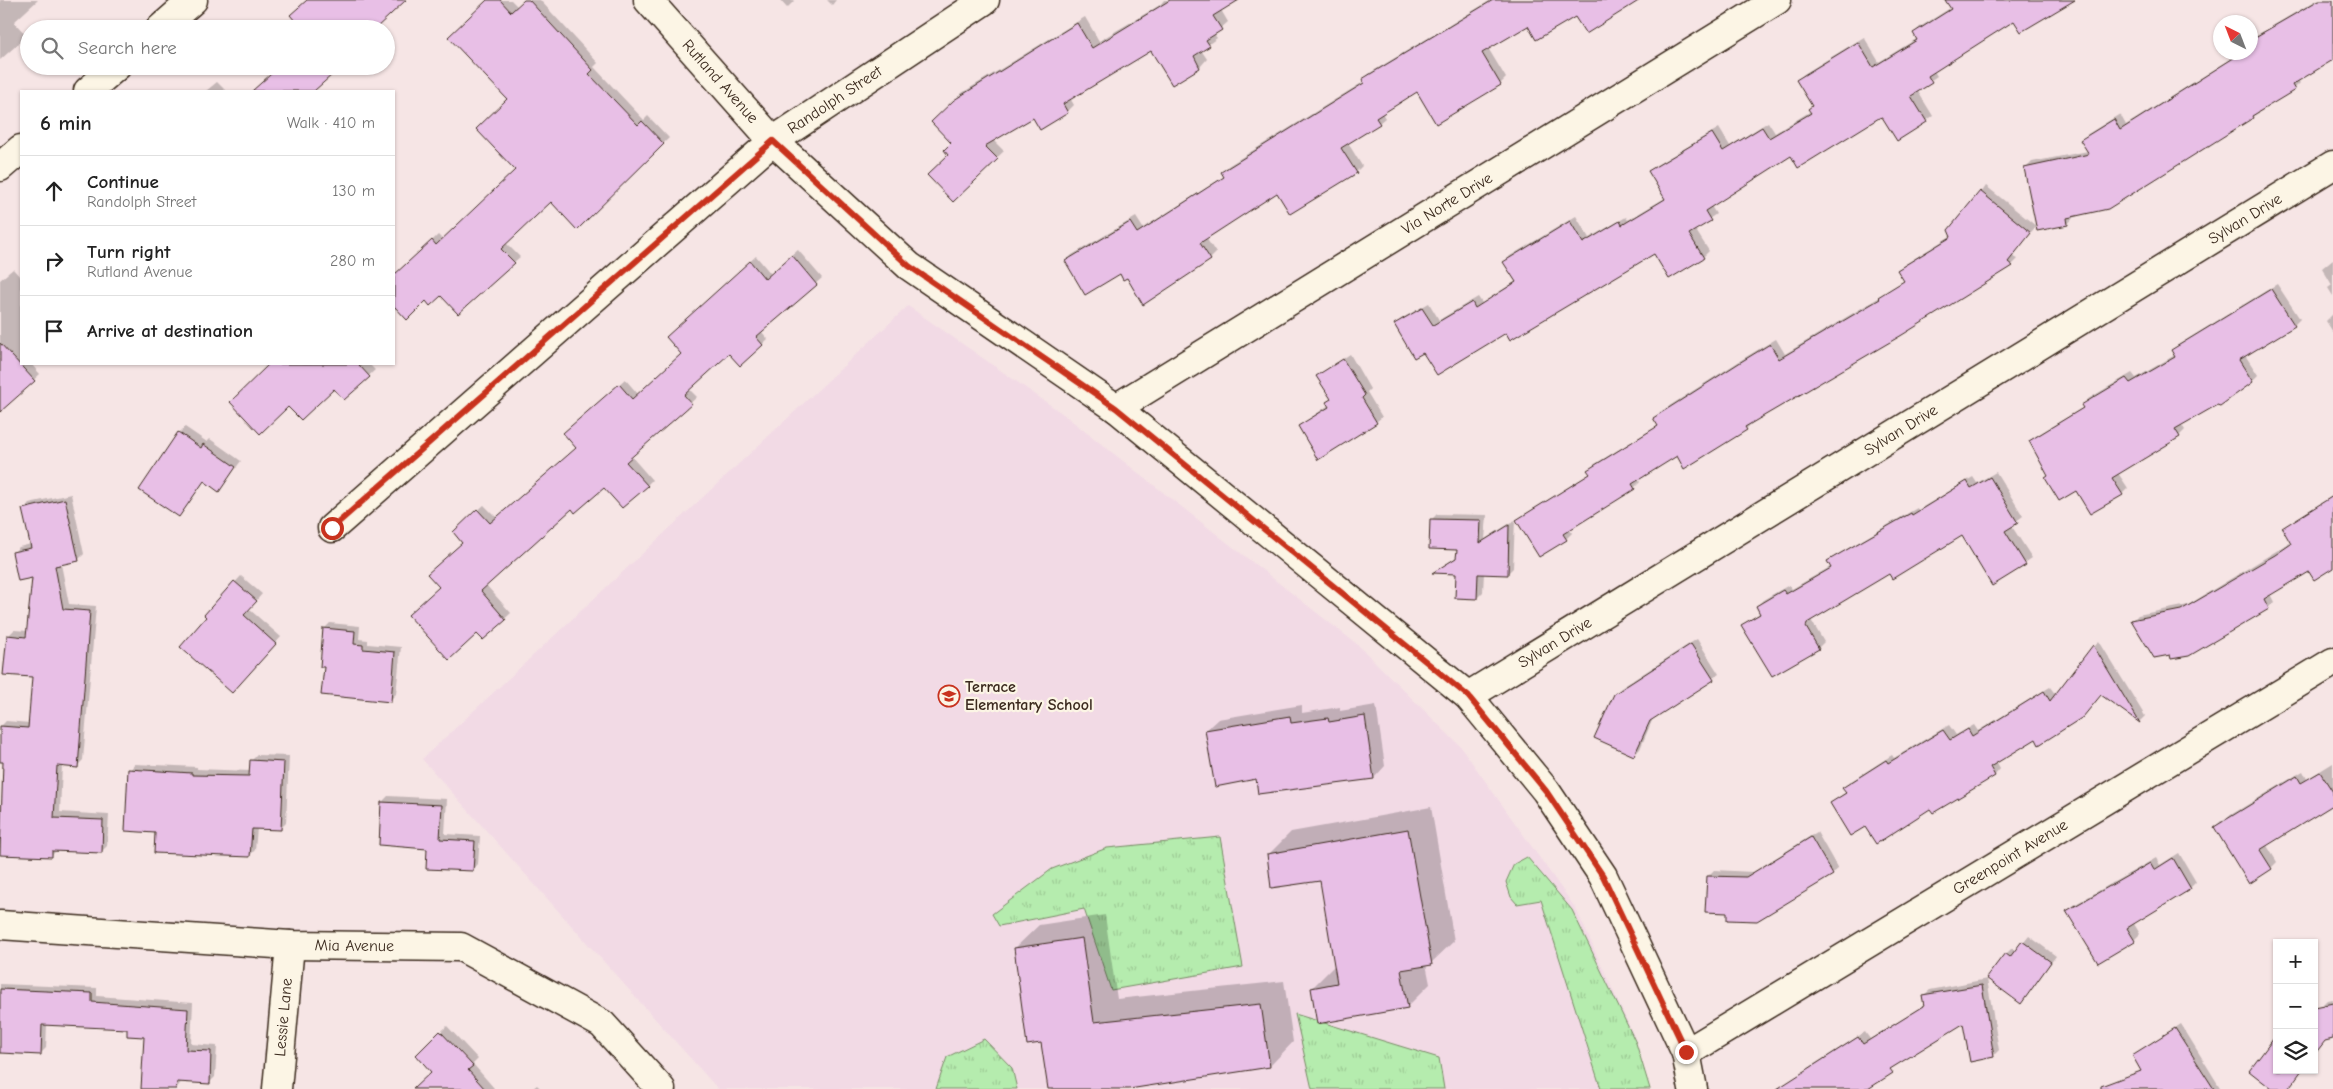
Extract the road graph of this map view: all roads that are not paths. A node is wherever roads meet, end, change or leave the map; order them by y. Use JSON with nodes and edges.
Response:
{"nodes":[{"id":1,"x":193,"y":0,"type":"edge"},
{"id":2,"x":648,"y":0,"type":"edge"},
{"id":3,"x":985,"y":0,"type":"edge"},
{"id":4,"x":1777,"y":0,"type":"edge"},
{"id":5,"x":170,"y":20,"type":"edge"},
{"id":6,"x":107,"y":75,"type":"edge"},
{"id":7,"x":89,"y":90,"type":"edge"},
{"id":8,"x":773,"y":141,"type":"junction"},
{"id":9,"x":20,"y":150,"type":"edge"},
{"id":10,"x":2333,"y":165,"type":"edge"},
{"id":11,"x":0,"y":167,"type":"edge"},
{"id":12,"x":1116,"y":408,"type":"junction"},
{"id":13,"x":332,"y":528,"type":"dead end"},
{"id":14,"x":2333,"y":662,"type":"edge"},
{"id":15,"x":1468,"y":696,"type":"junction"},
{"id":16,"x":0,"y":925,"type":"edge"},
{"id":17,"x":290,"y":945,"type":"junction"},
{"id":18,"x":1686,"y":1052,"type":"junction"},
{"id":19,"x":277,"y":1089,"type":"edge"},
{"id":20,"x":661,"y":1089,"type":"edge"},
{"id":21,"x":1693,"y":1089,"type":"edge"}],
"edges":[{"from":1,"to":5,"type":"street"},
{"from":2,"to":8,"type":"street","name":"Rutland Avenue"},
{"from":3,"to":8,"type":"street","name":"Randolph Street"},
{"from":4,"to":12,"type":"street","name":"Via Norte Drive"},
{"from":6,"to":7,"type":"street"},
{"from":8,"to":12,"type":"street","name":"Rutland Avenue"},
{"from":8,"to":13,"type":"street","name":"Randolph Street"},
{"from":9,"to":11,"type":"street"},
{"from":10,"to":15,"type":"street","name":"Sylvan Drive"},
{"from":12,"to":15,"type":"street","name":"Rutland Avenue"},
{"from":14,"to":18,"type":"street","name":"Greenpoint Avenue"},
{"from":15,"to":18,"type":"street","name":"Rutland Avenue"},
{"from":16,"to":17,"type":"street","name":"Mia Avenue"},
{"from":17,"to":19,"type":"street","name":"Lessie Lane"},
{"from":17,"to":20,"type":"street","name":"Mia Avenue"},
{"from":18,"to":21,"type":"street","name":"Rutland Avenue"}]}
